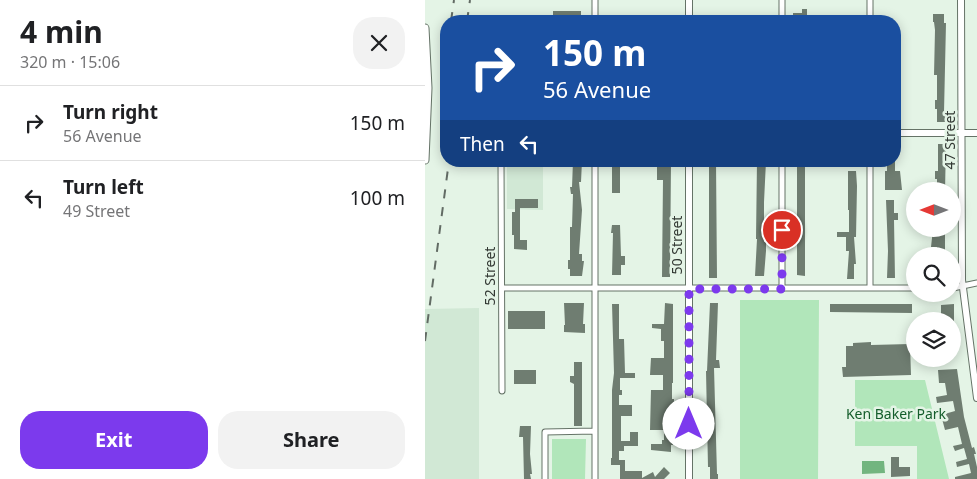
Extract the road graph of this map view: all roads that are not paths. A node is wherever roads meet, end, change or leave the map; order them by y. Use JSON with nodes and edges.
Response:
{"nodes":[{"id":1,"x":595,"y":0,"type":"edge"},
{"id":2,"x":689,"y":0,"type":"edge"},
{"id":3,"x":782,"y":0,"type":"edge"},
{"id":4,"x":870,"y":0,"type":"edge"},
{"id":5,"x":961,"y":0,"type":"edge"},
{"id":6,"x":595,"y":15,"type":"edge"},
{"id":7,"x":689,"y":15,"type":"edge"},
{"id":8,"x":782,"y":15,"type":"edge"},
{"id":9,"x":870,"y":15,"type":"edge"},
{"id":10,"x":425,"y":28,"type":"edge"},
{"id":11,"x":901,"y":133,"type":"edge"},
{"id":12,"x":961,"y":133,"type":"junction"},
{"id":13,"x":977,"y":133,"type":"edge"},
{"id":14,"x":425,"y":160,"type":"edge"},
{"id":15,"x":501,"y":167,"type":"edge"},
{"id":16,"x":595,"y":167,"type":"edge"},
{"id":17,"x":689,"y":167,"type":"edge"},
{"id":18,"x":782,"y":167,"type":"edge"},
{"id":19,"x":870,"y":167,"type":"edge"},
{"id":20,"x":977,"y":283,"type":"edge"},
{"id":21,"x":963,"y":286,"type":"junction"},
{"id":22,"x":502,"y":288,"type":"junction"},
{"id":23,"x":595,"y":288,"type":"junction"},
{"id":24,"x":870,"y":288,"type":"junction"},
{"id":25,"x":906,"y":288,"type":"edge"},
{"id":26,"x":689,"y":289,"type":"junction"},
{"id":27,"x":782,"y":289,"type":"junction"},
{"id":28,"x":975,"y":376,"type":"edge"},
{"id":29,"x":502,"y":391,"type":"dead end"},
{"id":30,"x":977,"y":398,"type":"edge"},
{"id":31,"x":595,"y":431,"type":"junction"},
{"id":32,"x":545,"y":479,"type":"edge"},
{"id":33,"x":595,"y":479,"type":"edge"},
{"id":34,"x":689,"y":479,"type":"edge"}],
"edges":[{"from":1,"to":6,"type":"street"},
{"from":2,"to":7,"type":"street"},
{"from":3,"to":8,"type":"street"},
{"from":4,"to":9,"type":"street"},
{"from":5,"to":12,"type":"street","name":"47 Street"},
{"from":10,"to":14,"type":"main road"},
{"from":11,"to":12,"type":"street"},
{"from":12,"to":13,"type":"street"},
{"from":12,"to":21,"type":"street","name":"47 Street"},
{"from":15,"to":22,"type":"street","name":"52 Street"},
{"from":16,"to":23,"type":"street"},
{"from":17,"to":26,"type":"street","name":"50 Street"},
{"from":18,"to":27,"type":"street"},
{"from":19,"to":24,"type":"street"},
{"from":20,"to":21,"type":"street"},
{"from":21,"to":28,"type":"street","name":"47 Street"},
{"from":22,"to":23,"type":"street"},
{"from":22,"to":29,"type":"street","name":"52 Street"},
{"from":23,"to":26,"type":"street"},
{"from":23,"to":31,"type":"street"},
{"from":24,"to":25,"type":"street"},
{"from":24,"to":27,"type":"street"},
{"from":26,"to":27,"type":"street"},
{"from":26,"to":34,"type":"street","name":"50 Street"},
{"from":28,"to":30,"type":"street","name":"47 Street"},
{"from":31,"to":32,"type":"street"},
{"from":31,"to":33,"type":"street"}]}
